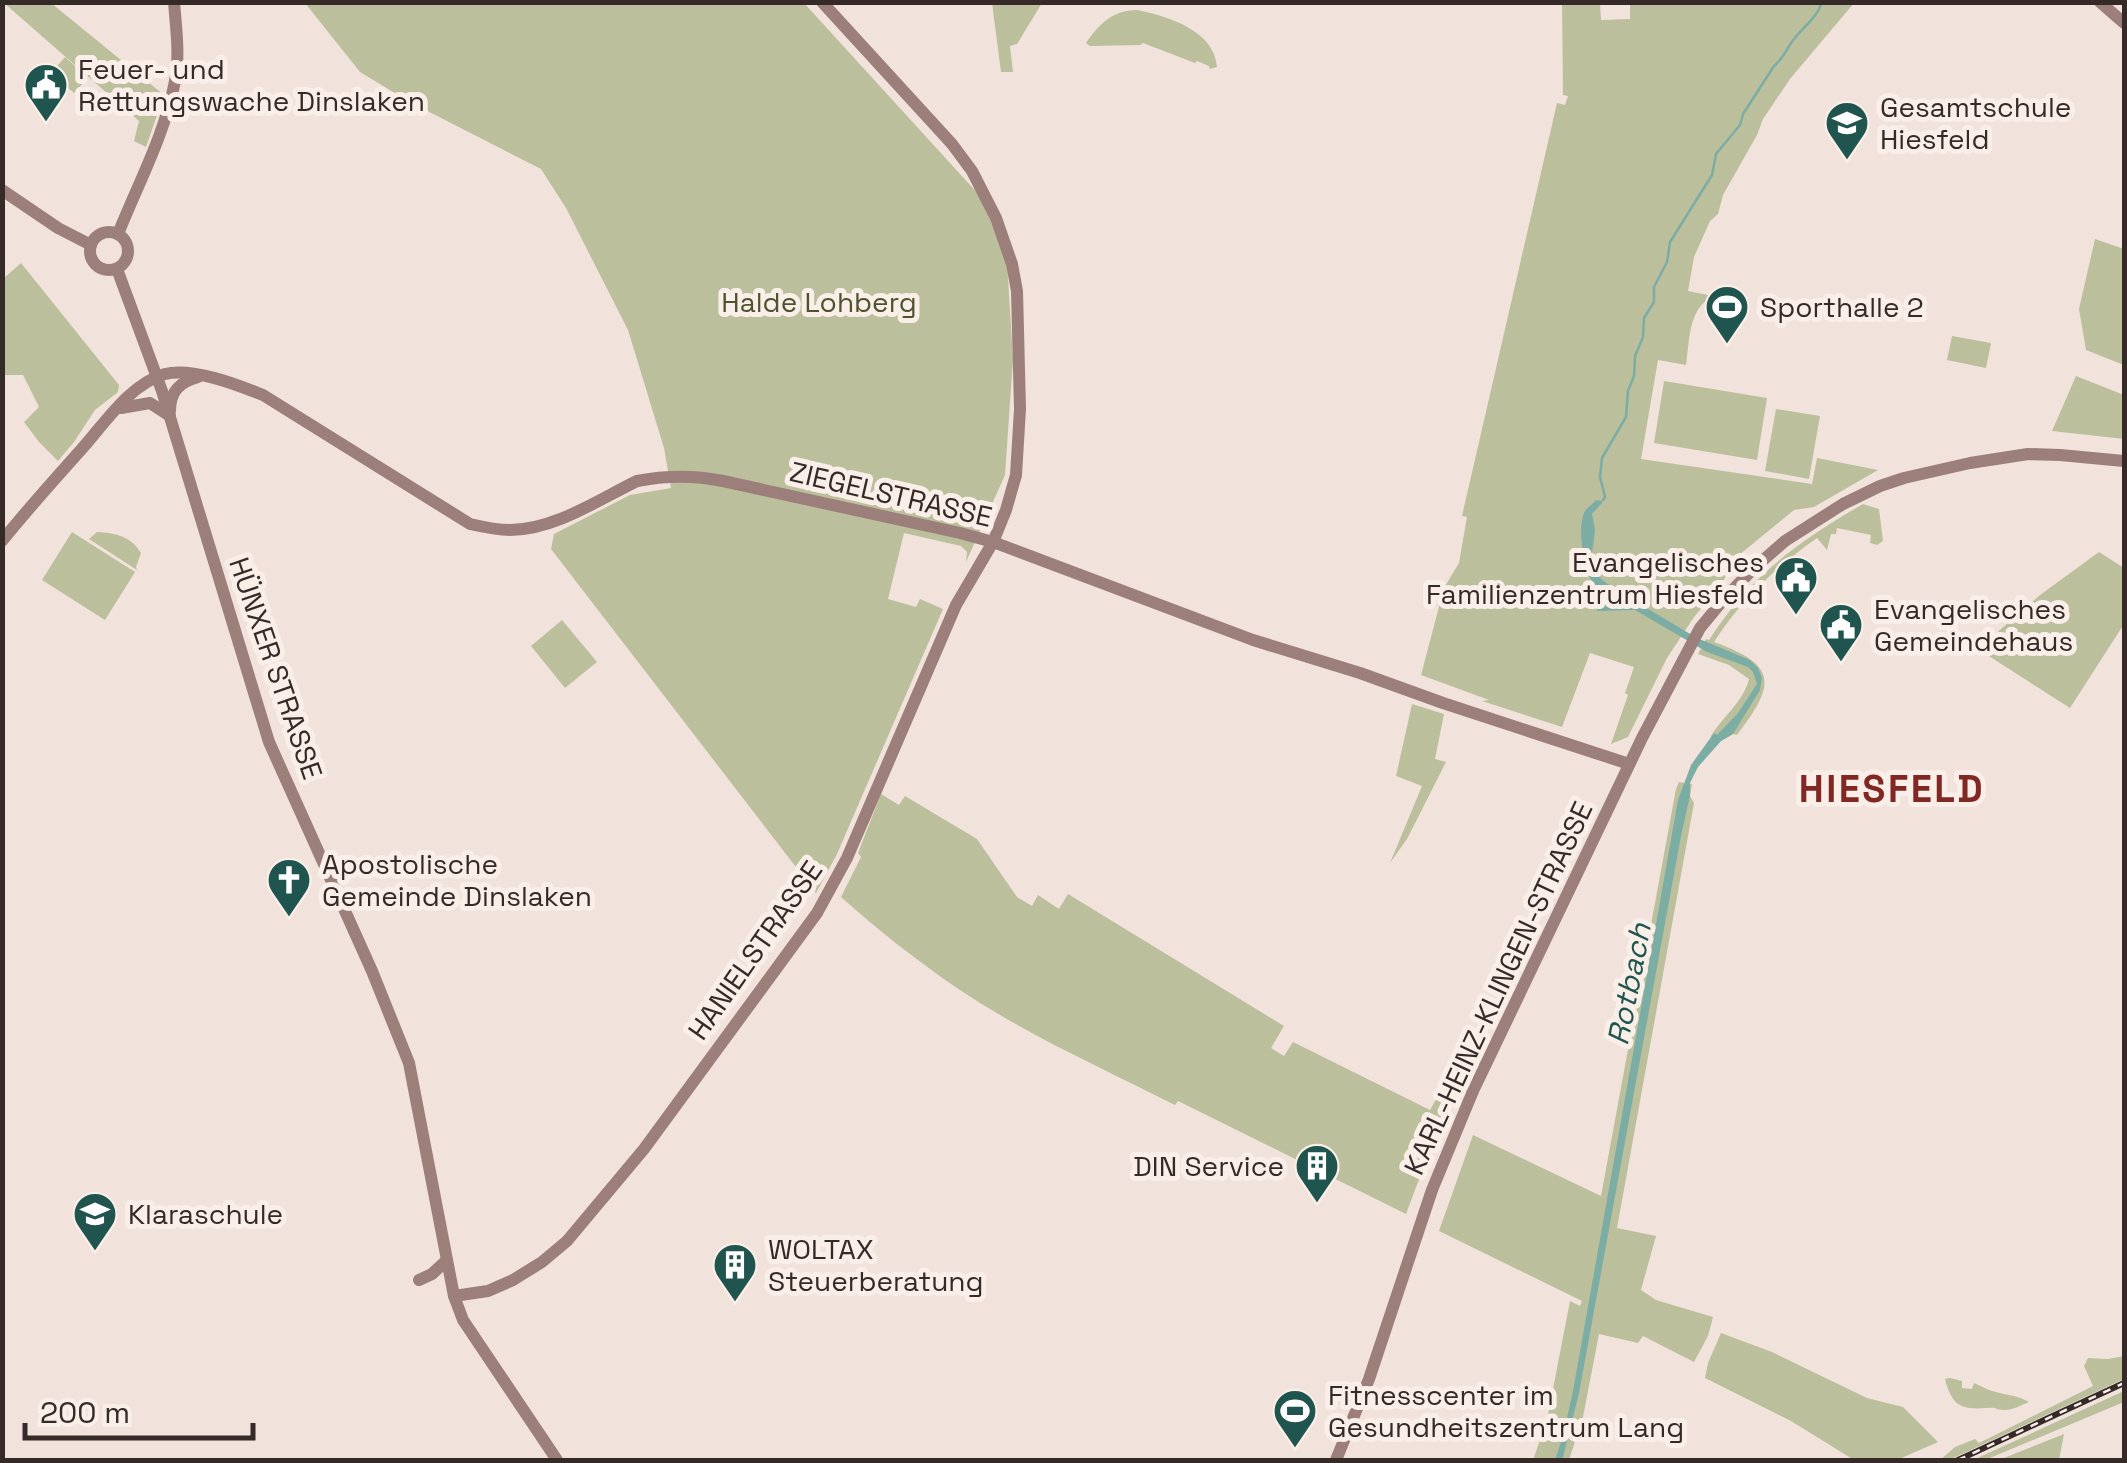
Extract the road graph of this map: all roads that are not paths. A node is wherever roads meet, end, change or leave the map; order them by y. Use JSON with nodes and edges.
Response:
{"nodes":[{"id":1,"x":174,"y":2,"type":"edge"},
{"id":2,"x":822,"y":2,"type":"edge"},
{"id":3,"x":2100,"y":2,"type":"edge"},
{"id":4,"x":2124,"y":23,"type":"edge"},
{"id":5,"x":2,"y":190,"type":"edge"},
{"id":6,"x":118,"y":234,"type":"junction"},
{"id":7,"x":92,"y":244,"type":"junction"},
{"id":8,"x":117,"y":268,"type":"junction"},
{"id":9,"x":201,"y":376,"type":"junction"},
{"id":10,"x":158,"y":377,"type":"junction"},
{"id":11,"x":118,"y":408,"type":"junction"},
{"id":12,"x":170,"y":416,"type":"junction"},
{"id":13,"x":2124,"y":458,"type":"edge"},
{"id":14,"x":2,"y":541,"type":"edge"},
{"id":15,"x":993,"y":542,"type":"junction"},
{"id":16,"x":1630,"y":764,"type":"junction"},
{"id":17,"x":446,"y":1260,"type":"junction"},
{"id":18,"x":419,"y":1280,"type":"dead end"},
{"id":19,"x":454,"y":1296,"type":"junction"},
{"id":20,"x":557,"y":1460,"type":"edge"},
{"id":21,"x":1336,"y":1460,"type":"edge"}],
"edges":[{"from":1,"to":6,"type":"main road"},
{"from":2,"to":15,"type":"main road","name":"HANIELSTRASSE"},
{"from":3,"to":4,"type":"main road"},
{"from":5,"to":7,"type":"main road"},
{"from":6,"to":7,"type":"main road"},
{"from":6,"to":8,"type":"main road"},
{"from":7,"to":8,"type":"main road"},
{"from":8,"to":10,"type":"main road","name":"HÜNXER STRASSE"},
{"from":9,"to":10,"type":"main road","name":"ZIEGELSTRASSE"},
{"from":9,"to":12,"type":"main road"},
{"from":9,"to":15,"type":"main road","name":"ZIEGELSTRASSE"},
{"from":10,"to":11,"type":"main road"},
{"from":10,"to":12,"type":"main road","name":"HÜNXER STRASSE"},
{"from":11,"to":12,"type":"main road"},
{"from":11,"to":14,"type":"main road"},
{"from":12,"to":17,"type":"main road","name":"HÜNXER STRASSE"},
{"from":13,"to":16,"type":"main road","name":"KARL-HEINZ-KLINGEN-STRASSE"},
{"from":15,"to":16,"type":"main road","name":"ZIEGELSTRASSE"},
{"from":15,"to":19,"type":"main road","name":"HANIELSTRASSE"},
{"from":16,"to":21,"type":"main road","name":"KARL-HEINZ-KLINGEN-STRASSE"},
{"from":17,"to":18,"type":"main road"},
{"from":17,"to":19,"type":"main road","name":"HÜNXER STRASSE"},
{"from":19,"to":20,"type":"main road","name":"HÜNXER STRASSE"}]}
